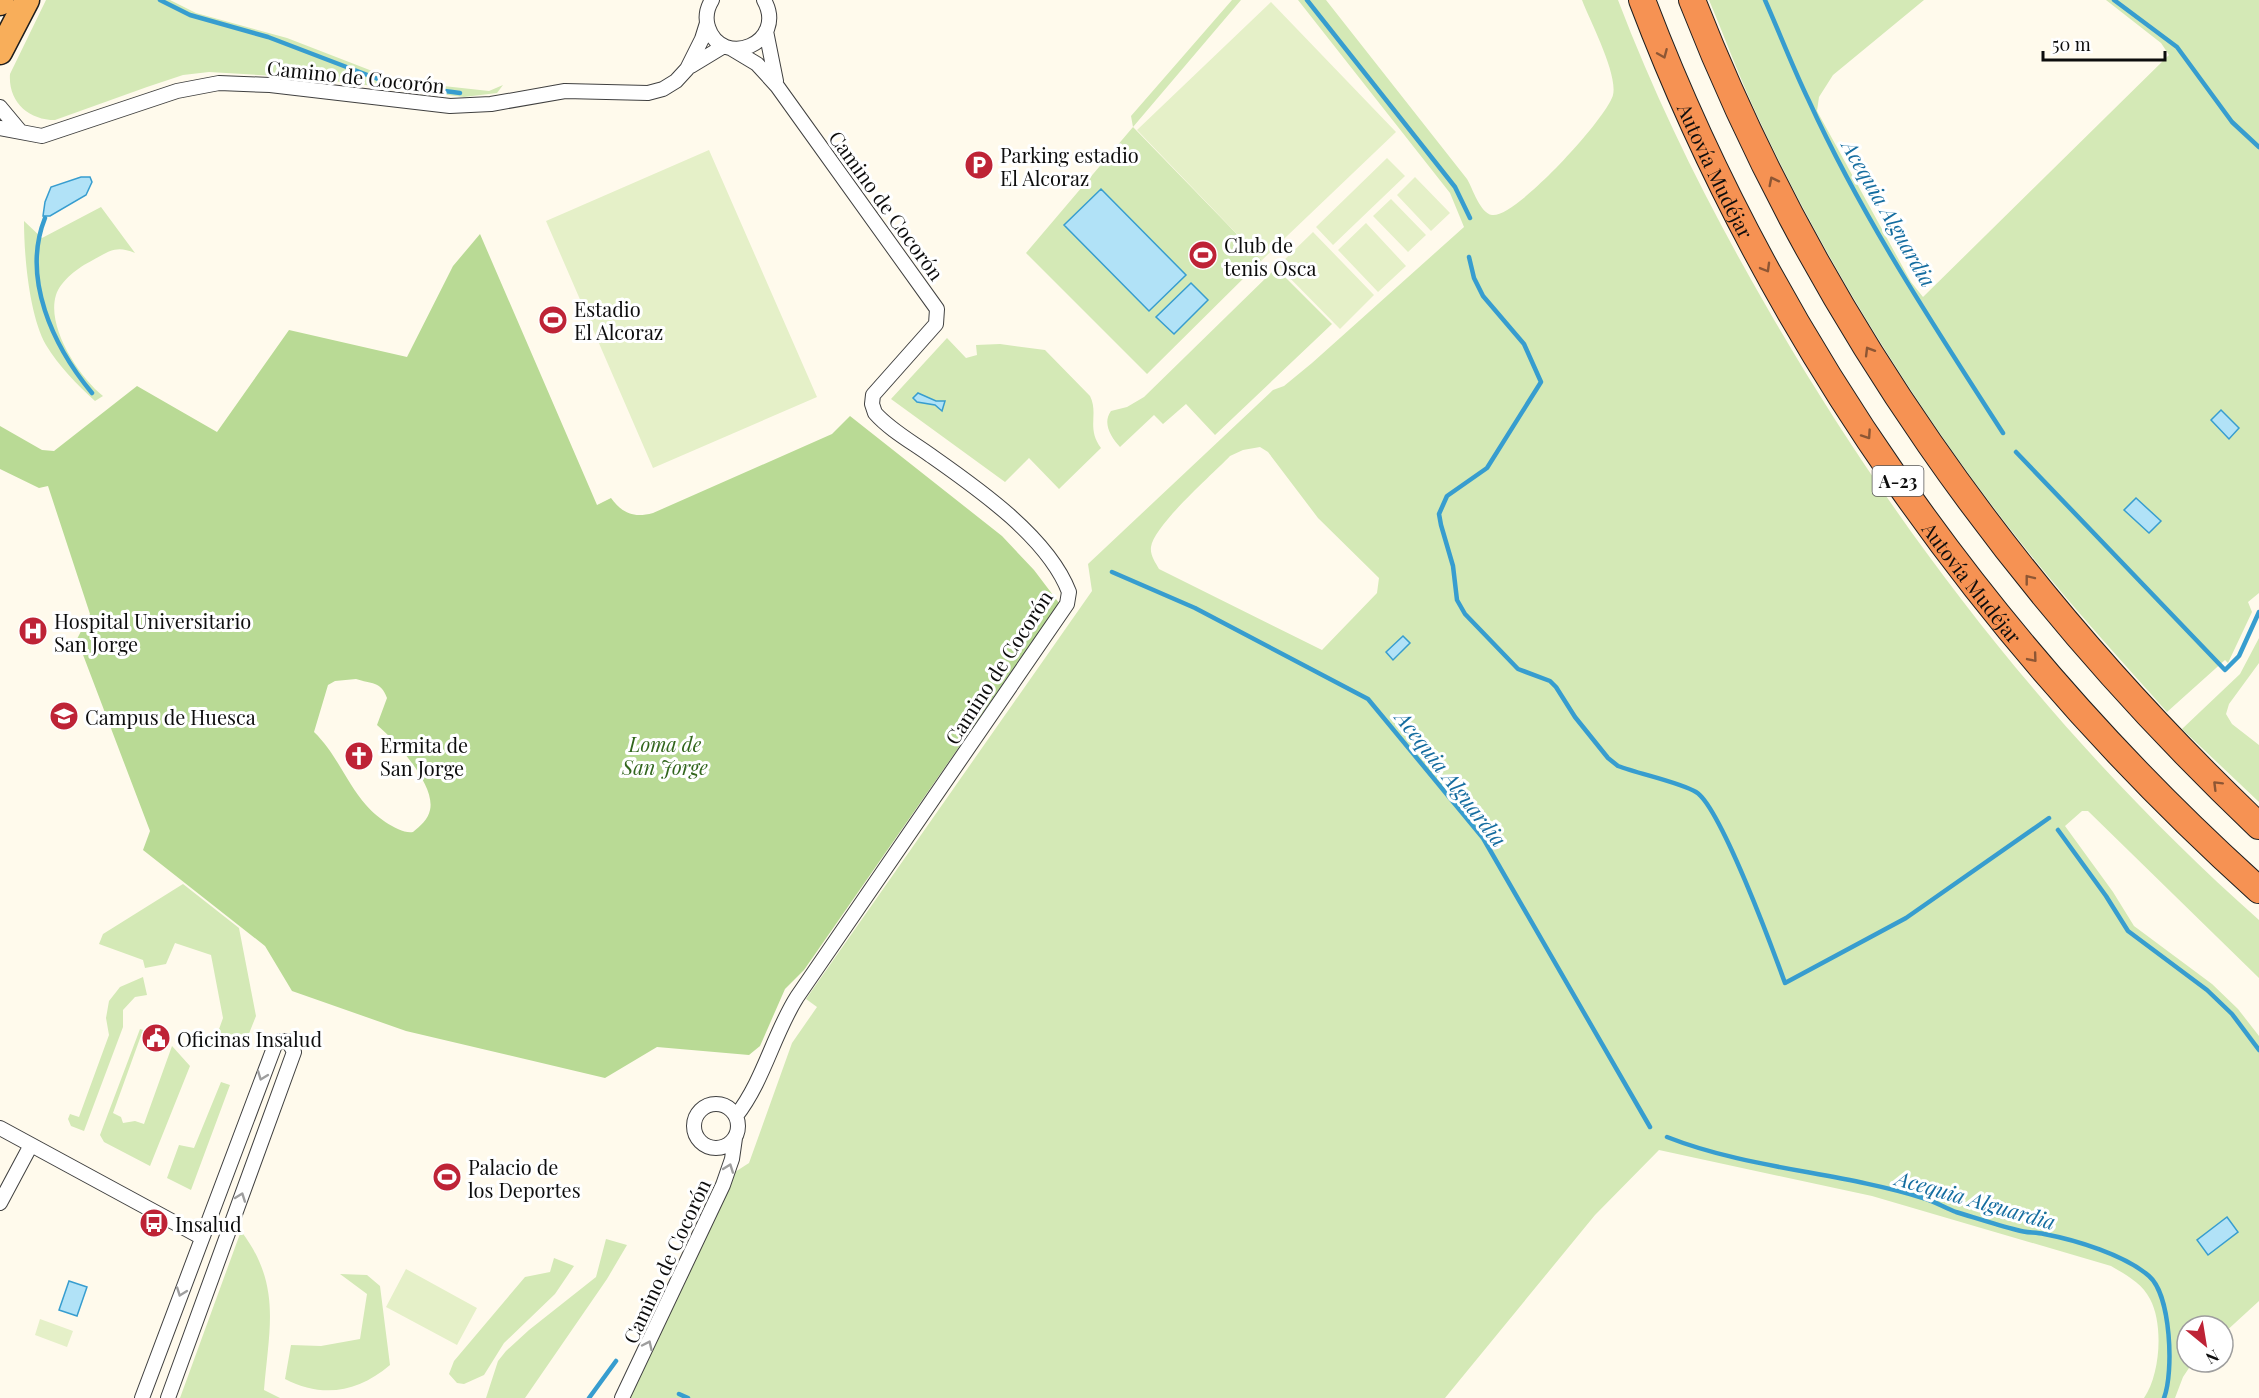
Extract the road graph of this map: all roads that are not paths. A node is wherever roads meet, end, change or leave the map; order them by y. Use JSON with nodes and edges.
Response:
{"nodes":[{"id":1,"x":27,"y":0,"type":"edge"},
{"id":2,"x":712,"y":0,"type":"edge"},
{"id":3,"x":764,"y":0,"type":"edge"},
{"id":4,"x":1642,"y":0,"type":"edge"},
{"id":5,"x":1692,"y":0,"type":"edge"},
{"id":6,"x":707,"y":23,"type":"junction"},
{"id":7,"x":766,"y":31,"type":"junction"},
{"id":8,"x":728,"y":47,"type":"junction"},
{"id":9,"x":0,"y":52,"type":"edge"},
{"id":10,"x":687,"y":69,"type":"junction"},
{"id":11,"x":777,"y":86,"type":"junction"},
{"id":12,"x":0,"y":106,"type":"edge"},
{"id":13,"x":0,"y":128,"type":"edge"},
{"id":14,"x":20,"y":131,"type":"junction"},
{"id":15,"x":2259,"y":826,"type":"edge"},
{"id":16,"x":2259,"y":890,"type":"edge"},
{"id":17,"x":736,"y":1116,"type":"junction"},
{"id":18,"x":0,"y":1128,"type":"edge"},
{"id":19,"x":735,"y":1138,"type":"junction"},
{"id":20,"x":31,"y":1144,"type":"junction"},
{"id":21,"x":0,"y":1203,"type":"edge"},
{"id":22,"x":201,"y":1237,"type":"junction"},
{"id":23,"x":142,"y":1398,"type":"edge"},
{"id":24,"x":168,"y":1398,"type":"edge"},
{"id":25,"x":622,"y":1398,"type":"edge"}],
"edges":[{"from":1,"to":9,"type":"highway"},
{"from":2,"to":6,"type":"street","name":"Camino de Cocorón"},
{"from":3,"to":7,"type":"street","name":"Camino de Cocorón"},
{"from":4,"to":16,"type":"highway","name":"Autovía Mudéjar","number":"A-23","one_way":true},
{"from":15,"to":5,"type":"highway","number":"A-23","one_way":true},
{"from":6,"to":8,"type":"street","name":"Camino de Cocorón"},
{"from":6,"to":10,"type":"street","name":"Camino de Cocorón"},
{"from":7,"to":8,"type":"street","name":"Camino de Cocorón"},
{"from":7,"to":11,"type":"street","name":"Camino de Cocorón"},
{"from":8,"to":10,"type":"street","name":"Camino de Cocorón"},
{"from":8,"to":11,"type":"street","name":"Camino de Cocorón"},
{"from":10,"to":14,"type":"street","name":"Camino de Cocorón"},
{"from":11,"to":17,"type":"street","name":"Camino de Cocorón"},
{"from":12,"to":14,"type":"street"},
{"from":13,"to":14,"type":"street","name":"Camino de Cocorón"},
{"from":17,"to":19,"type":"street"},
{"from":17,"to":19,"type":"street"},
{"from":18,"to":20,"type":"street"},
{"from":25,"to":19,"type":"street","name":"Camino de Cocorón","one_way":true},
{"from":20,"to":21,"type":"street"},
{"from":20,"to":22,"type":"street"},
{"from":22,"to":23,"type":"street","one_way":true},
{"from":24,"to":22,"type":"street","one_way":true}]}
